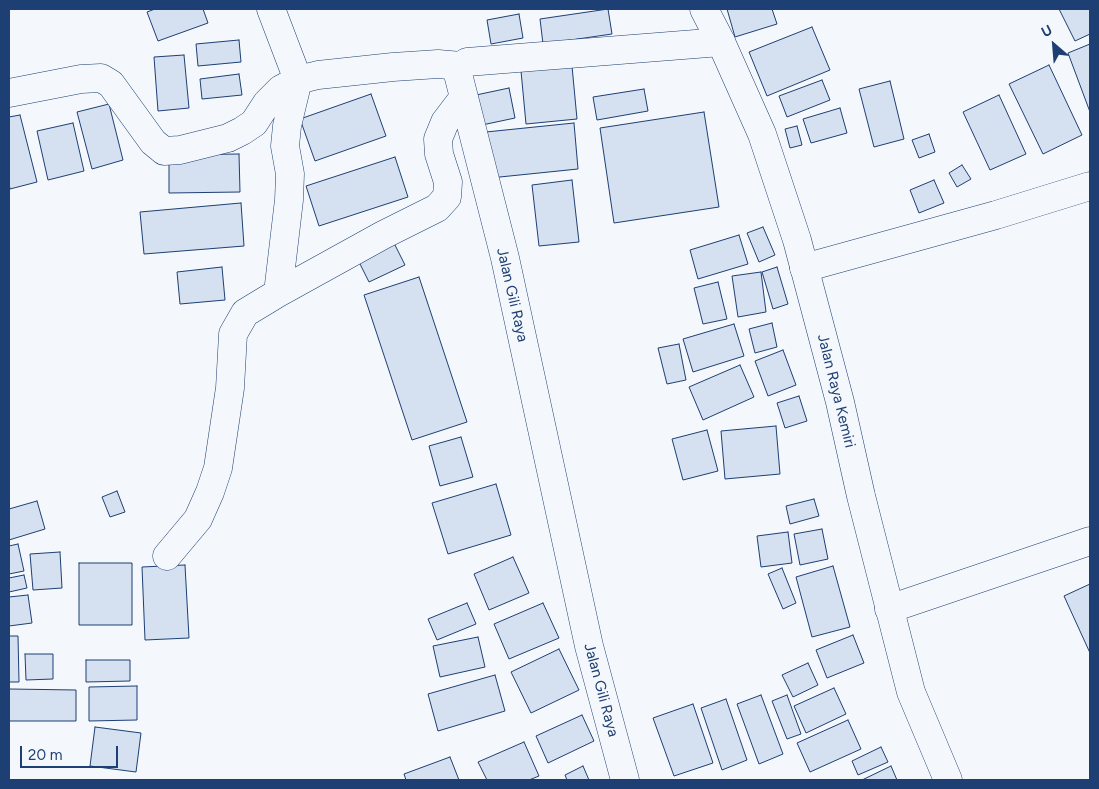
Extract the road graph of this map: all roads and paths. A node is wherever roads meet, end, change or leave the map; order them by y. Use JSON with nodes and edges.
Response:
{"nodes":[{"id":1,"x":271,"y":9,"type":"edge"},
{"id":2,"x":704,"y":9,"type":"edge"},
{"id":3,"x":721,"y":42,"type":"junction"},
{"id":4,"x":461,"y":66,"type":"junction"},
{"id":5,"x":298,"y":80,"type":"junction"},
{"id":6,"x":9,"y":94,"type":"edge"},
{"id":7,"x":464,"y":97,"type":"junction"},
{"id":8,"x":1090,"y":186,"type":"edge"},
{"id":9,"x":804,"y":268,"type":"junction"},
{"id":10,"x":278,"y":293,"type":"junction"},
{"id":11,"x":1090,"y":541,"type":"edge"},
{"id":12,"x":168,"y":556,"type":"dead end"},
{"id":13,"x":889,"y":609,"type":"junction"},
{"id":14,"x":626,"y":780,"type":"edge"},
{"id":15,"x":948,"y":780,"type":"edge"}],
"edges":[{"from":1,"to":5,"type":"street"},
{"from":2,"to":3,"type":"street","name":"Jalan Raya Kemiri"},
{"from":3,"to":4,"type":"street"},
{"from":3,"to":9,"type":"street","name":"Jalan Raya Kemiri"},
{"from":4,"to":5,"type":"street"},
{"from":4,"to":7,"type":"street","name":"Jalan Gili Raya"},
{"from":5,"to":6,"type":"street"},
{"from":5,"to":10,"type":"street"},
{"from":7,"to":10,"type":"street"},
{"from":7,"to":14,"type":"street","name":"Jalan Gili Raya"},
{"from":8,"to":9,"type":"street"},
{"from":9,"to":13,"type":"street","name":"Jalan Raya Kemiri"},
{"from":10,"to":12,"type":"street"},
{"from":11,"to":13,"type":"street"},
{"from":13,"to":15,"type":"street","name":"Jalan Raya Kemiri"}]}
